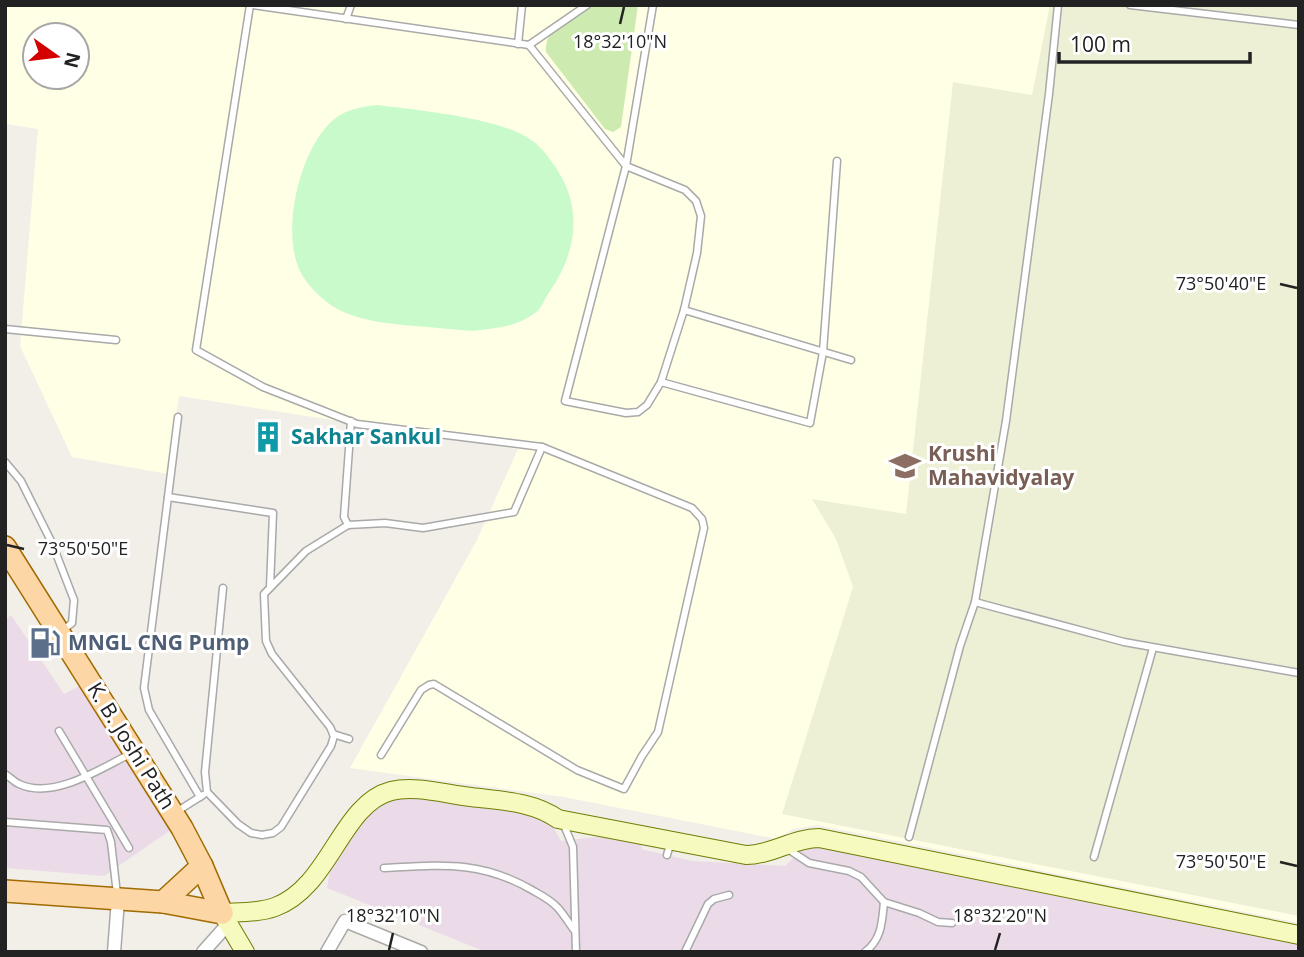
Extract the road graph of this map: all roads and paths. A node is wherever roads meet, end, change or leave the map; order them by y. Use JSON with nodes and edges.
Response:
{"nodes":[{"id":1,"x":252,"y":5,"type":"edge"},
{"id":2,"x":351,"y":5,"type":"edge"},
{"id":3,"x":522,"y":5,"type":"edge"},
{"id":4,"x":587,"y":5,"type":"edge"},
{"id":5,"x":653,"y":5,"type":"edge"},
{"id":6,"x":1058,"y":5,"type":"edge"},
{"id":7,"x":1130,"y":5,"type":"edge"},
{"id":8,"x":346,"y":19,"type":"junction"},
{"id":9,"x":1299,"y":25,"type":"edge"},
{"id":10,"x":518,"y":44,"type":"junction"},
{"id":11,"x":529,"y":45,"type":"junction"},
{"id":12,"x":837,"y":161,"type":"dead end"},
{"id":13,"x":626,"y":166,"type":"junction"},
{"id":14,"x":684,"y":310,"type":"junction"},
{"id":15,"x":5,"y":329,"type":"edge"},
{"id":16,"x":116,"y":340,"type":"dead end"},
{"id":17,"x":823,"y":352,"type":"junction"},
{"id":18,"x":851,"y":360,"type":"dead end"},
{"id":19,"x":661,"y":382,"type":"junction"},
{"id":20,"x":178,"y":417,"type":"dead end"},
{"id":21,"x":351,"y":421,"type":"junction"},
{"id":22,"x":542,"y":447,"type":"junction"},
{"id":23,"x":5,"y":462,"type":"edge"},
{"id":24,"x":168,"y":497,"type":"junction"},
{"id":25,"x":348,"y":525,"type":"junction"},
{"id":26,"x":5,"y":547,"type":"edge"},
{"id":27,"x":270,"y":587,"type":"junction"},
{"id":28,"x":223,"y":588,"type":"dead end"},
{"id":29,"x":975,"y":602,"type":"junction"},
{"id":30,"x":60,"y":633,"type":"junction"},
{"id":31,"x":1153,"y":648,"type":"junction"},
{"id":32,"x":1299,"y":673,"type":"edge"},
{"id":33,"x":59,"y":731,"type":"dead end"},
{"id":34,"x":333,"y":734,"type":"junction"},
{"id":35,"x":349,"y":739,"type":"dead end"},
{"id":36,"x":135,"y":752,"type":"junction"},
{"id":37,"x":381,"y":755,"type":"dead end"},
{"id":38,"x":5,"y":774,"type":"edge"},
{"id":39,"x":85,"y":776,"type":"junction"},
{"id":40,"x":207,"y":792,"type":"junction"},
{"id":41,"x":200,"y":797,"type":"junction"},
{"id":42,"x":173,"y":814,"type":"junction"},
{"id":43,"x":558,"y":819,"type":"junction"},
{"id":44,"x":5,"y":822,"type":"edge"},
{"id":45,"x":909,"y":836,"type":"dead end"},
{"id":46,"x":784,"y":846,"type":"junction"},
{"id":47,"x":129,"y":848,"type":"dead end"},
{"id":48,"x":1094,"y":857,"type":"dead end"},
{"id":49,"x":202,"y":866,"type":"junction"},
{"id":50,"x":384,"y":868,"type":"dead end"},
{"id":51,"x":5,"y":891,"type":"edge"},
{"id":52,"x":729,"y":895,"type":"dead end"},
{"id":53,"x":118,"y":900,"type":"junction"},
{"id":54,"x":163,"y":902,"type":"junction"},
{"id":55,"x":884,"y":902,"type":"junction"},
{"id":56,"x":225,"y":919,"type":"junction"},
{"id":57,"x":952,"y":923,"type":"dead end"},
{"id":58,"x":574,"y":930,"type":"junction"},
{"id":59,"x":1299,"y":935,"type":"edge"},
{"id":60,"x":114,"y":952,"type":"edge"},
{"id":61,"x":203,"y":952,"type":"edge"},
{"id":62,"x":245,"y":952,"type":"edge"},
{"id":63,"x":327,"y":952,"type":"edge"},
{"id":64,"x":421,"y":952,"type":"edge"},
{"id":65,"x":576,"y":952,"type":"edge"},
{"id":66,"x":685,"y":952,"type":"edge"},
{"id":67,"x":865,"y":952,"type":"edge"}],
"edges":[{"from":1,"to":8,"type":"lane"},
{"from":1,"to":21,"type":"lane"},
{"from":2,"to":8,"type":"lane"},
{"from":3,"to":10,"type":"lane"},
{"from":4,"to":11,"type":"lane"},
{"from":5,"to":13,"type":"lane"},
{"from":6,"to":29,"type":"lane"},
{"from":7,"to":9,"type":"lane"},
{"from":8,"to":10,"type":"lane"},
{"from":10,"to":11,"type":"lane"},
{"from":11,"to":13,"type":"lane"},
{"from":12,"to":17,"type":"lane"},
{"from":13,"to":14,"type":"lane"},
{"from":13,"to":19,"type":"lane"},
{"from":14,"to":17,"type":"lane"},
{"from":14,"to":19,"type":"lane"},
{"from":15,"to":16,"type":"lane"},
{"from":17,"to":18,"type":"lane"},
{"from":17,"to":19,"type":"lane"},
{"from":20,"to":24,"type":"lane"},
{"from":21,"to":22,"type":"lane"},
{"from":21,"to":25,"type":"lane"},
{"from":22,"to":25,"type":"lane"},
{"from":22,"to":37,"type":"lane"},
{"from":23,"to":30,"type":"lane"},
{"from":24,"to":27,"type":"lane"},
{"from":24,"to":41,"type":"lane"},
{"from":25,"to":27,"type":"lane"},
{"from":26,"to":30,"type":"main road","name":"K. B. Joshi Path"},
{"from":27,"to":34,"type":"lane"},
{"from":28,"to":40,"type":"lane"},
{"from":29,"to":31,"type":"lane"},
{"from":29,"to":45,"type":"lane"},
{"from":30,"to":36,"type":"main road","name":"K. B. Joshi Path"},
{"from":31,"to":32,"type":"lane"},
{"from":31,"to":48,"type":"lane"},
{"from":33,"to":39,"type":"lane"},
{"from":34,"to":35,"type":"lane"},
{"from":34,"to":40,"type":"lane"},
{"from":36,"to":39,"type":"lane"},
{"from":36,"to":42,"type":"main road","name":"K. B. Joshi Path"},
{"from":38,"to":39,"type":"lane"},
{"from":39,"to":47,"type":"lane"},
{"from":40,"to":41,"type":"lane"},
{"from":41,"to":42,"type":"lane"},
{"from":42,"to":49,"type":"main road","name":"K. B. Joshi Path"},
{"from":43,"to":46,"type":"main road"},
{"from":43,"to":56,"type":"main road"},
{"from":43,"to":58,"type":"lane"},
{"from":44,"to":53,"type":"lane"},
{"from":46,"to":55,"type":"lane"},
{"from":46,"to":59,"type":"main road"},
{"from":49,"to":54,"type":"main road"},
{"from":49,"to":56,"type":"main road","name":"K. B. Joshi Path"},
{"from":50,"to":58,"type":"lane"},
{"from":51,"to":53,"type":"main road"},
{"from":52,"to":66,"type":"lane"},
{"from":53,"to":54,"type":"main road"},
{"from":53,"to":60,"type":"street"},
{"from":54,"to":56,"type":"main road"},
{"from":55,"to":57,"type":"lane"},
{"from":55,"to":67,"type":"lane"},
{"from":56,"to":61,"type":"street"},
{"from":56,"to":62,"type":"main road","name":"K. B. Joshi Path"},
{"from":58,"to":65,"type":"lane"},
{"from":63,"to":64,"type":"street"}]}
